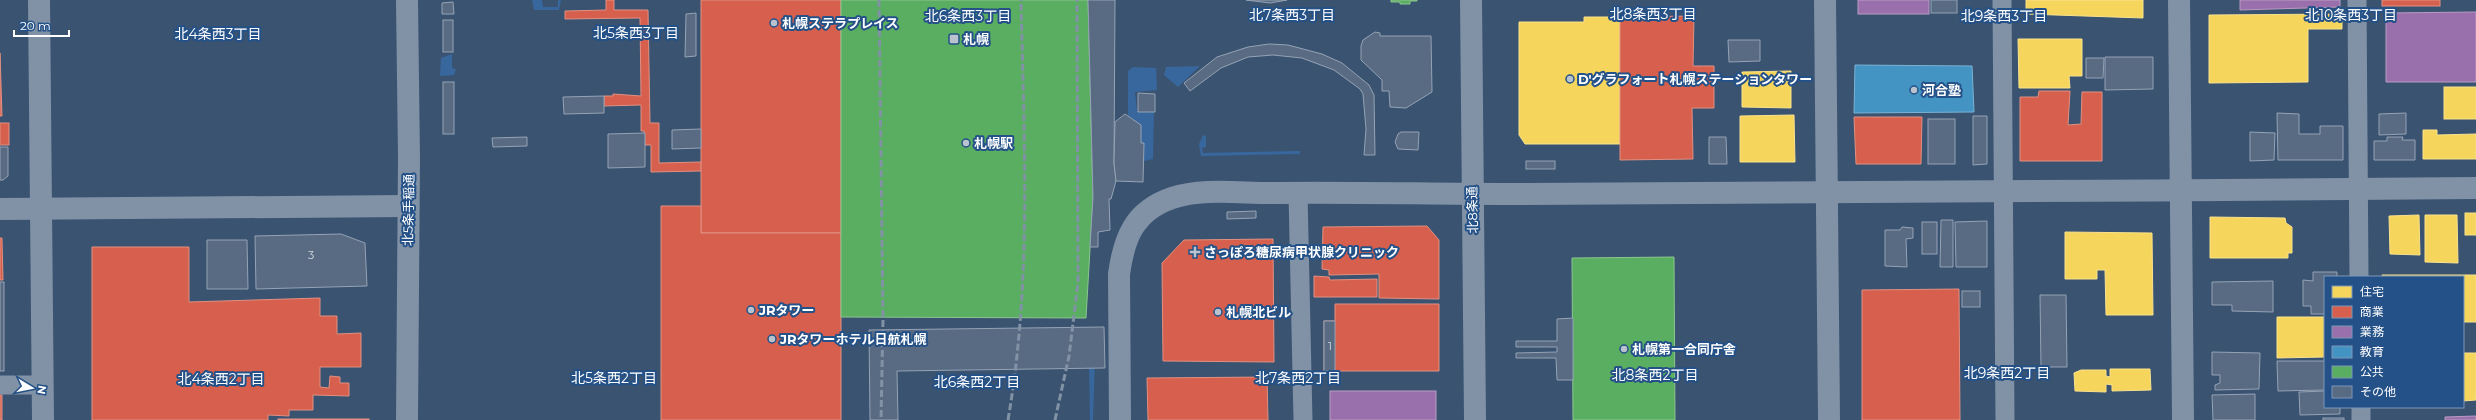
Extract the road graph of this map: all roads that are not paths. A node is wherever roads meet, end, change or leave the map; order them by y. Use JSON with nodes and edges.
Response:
{"nodes":[{"id":1,"x":39,"y":0,"type":"edge"},
{"id":2,"x":407,"y":0,"type":"edge"},
{"id":3,"x":1470,"y":0,"type":"edge"},
{"id":4,"x":1825,"y":0,"type":"edge"},
{"id":5,"x":2002,"y":0,"type":"edge"},
{"id":6,"x":2179,"y":0,"type":"edge"},
{"id":7,"x":2357,"y":0,"type":"edge"},
{"id":8,"x":2359,"y":188,"type":"junction"},
{"id":9,"x":2476,"y":188,"type":"edge"},
{"id":10,"x":2181,"y":190,"type":"junction"},
{"id":11,"x":2004,"y":192,"type":"junction"},
{"id":12,"x":1298,"y":193,"type":"junction"},
{"id":13,"x":1826,"y":193,"type":"junction"},
{"id":14,"x":1472,"y":194,"type":"junction"},
{"id":15,"x":408,"y":206,"type":"junction"},
{"id":16,"x":41,"y":208,"type":"junction"},
{"id":17,"x":0,"y":209,"type":"edge"},
{"id":18,"x":2360,"y":276,"type":"edge"},
{"id":19,"x":0,"y":385,"type":"edge"},
{"id":20,"x":43,"y":385,"type":"junction"},
{"id":21,"x":2360,"y":408,"type":"edge"},
{"id":22,"x":43,"y":420,"type":"edge"},
{"id":23,"x":407,"y":420,"type":"edge"},
{"id":24,"x":1120,"y":420,"type":"edge"},
{"id":25,"x":1303,"y":420,"type":"edge"},
{"id":26,"x":1475,"y":420,"type":"edge"},
{"id":27,"x":1829,"y":420,"type":"edge"},
{"id":28,"x":2005,"y":420,"type":"edge"},
{"id":29,"x":2183,"y":420,"type":"edge"},
{"id":30,"x":2361,"y":420,"type":"edge"}],
"edges":[{"from":1,"to":16,"type":"street"},
{"from":2,"to":15,"type":"street","name":"北5条手稲通"},
{"from":3,"to":14,"type":"street","name":"北8条通"},
{"from":4,"to":13,"type":"street"},
{"from":5,"to":11,"type":"street"},
{"from":6,"to":10,"type":"street"},
{"from":7,"to":8,"type":"street"},
{"from":8,"to":9,"type":"street"},
{"from":8,"to":10,"type":"street"},
{"from":8,"to":18,"type":"street"},
{"from":10,"to":11,"type":"street"},
{"from":10,"to":29,"type":"street"},
{"from":11,"to":13,"type":"street"},
{"from":11,"to":28,"type":"street"},
{"from":12,"to":14,"type":"street"},
{"from":12,"to":24,"type":"street"},
{"from":12,"to":25,"type":"street"},
{"from":13,"to":14,"type":"street"},
{"from":13,"to":27,"type":"street"},
{"from":14,"to":26,"type":"street","name":"北8条通"},
{"from":15,"to":16,"type":"street"},
{"from":15,"to":23,"type":"street","name":"北5条手稲通"},
{"from":16,"to":17,"type":"street"},
{"from":16,"to":20,"type":"street"},
{"from":19,"to":20,"type":"street"},
{"from":20,"to":22,"type":"street"},
{"from":21,"to":30,"type":"street"}]}
